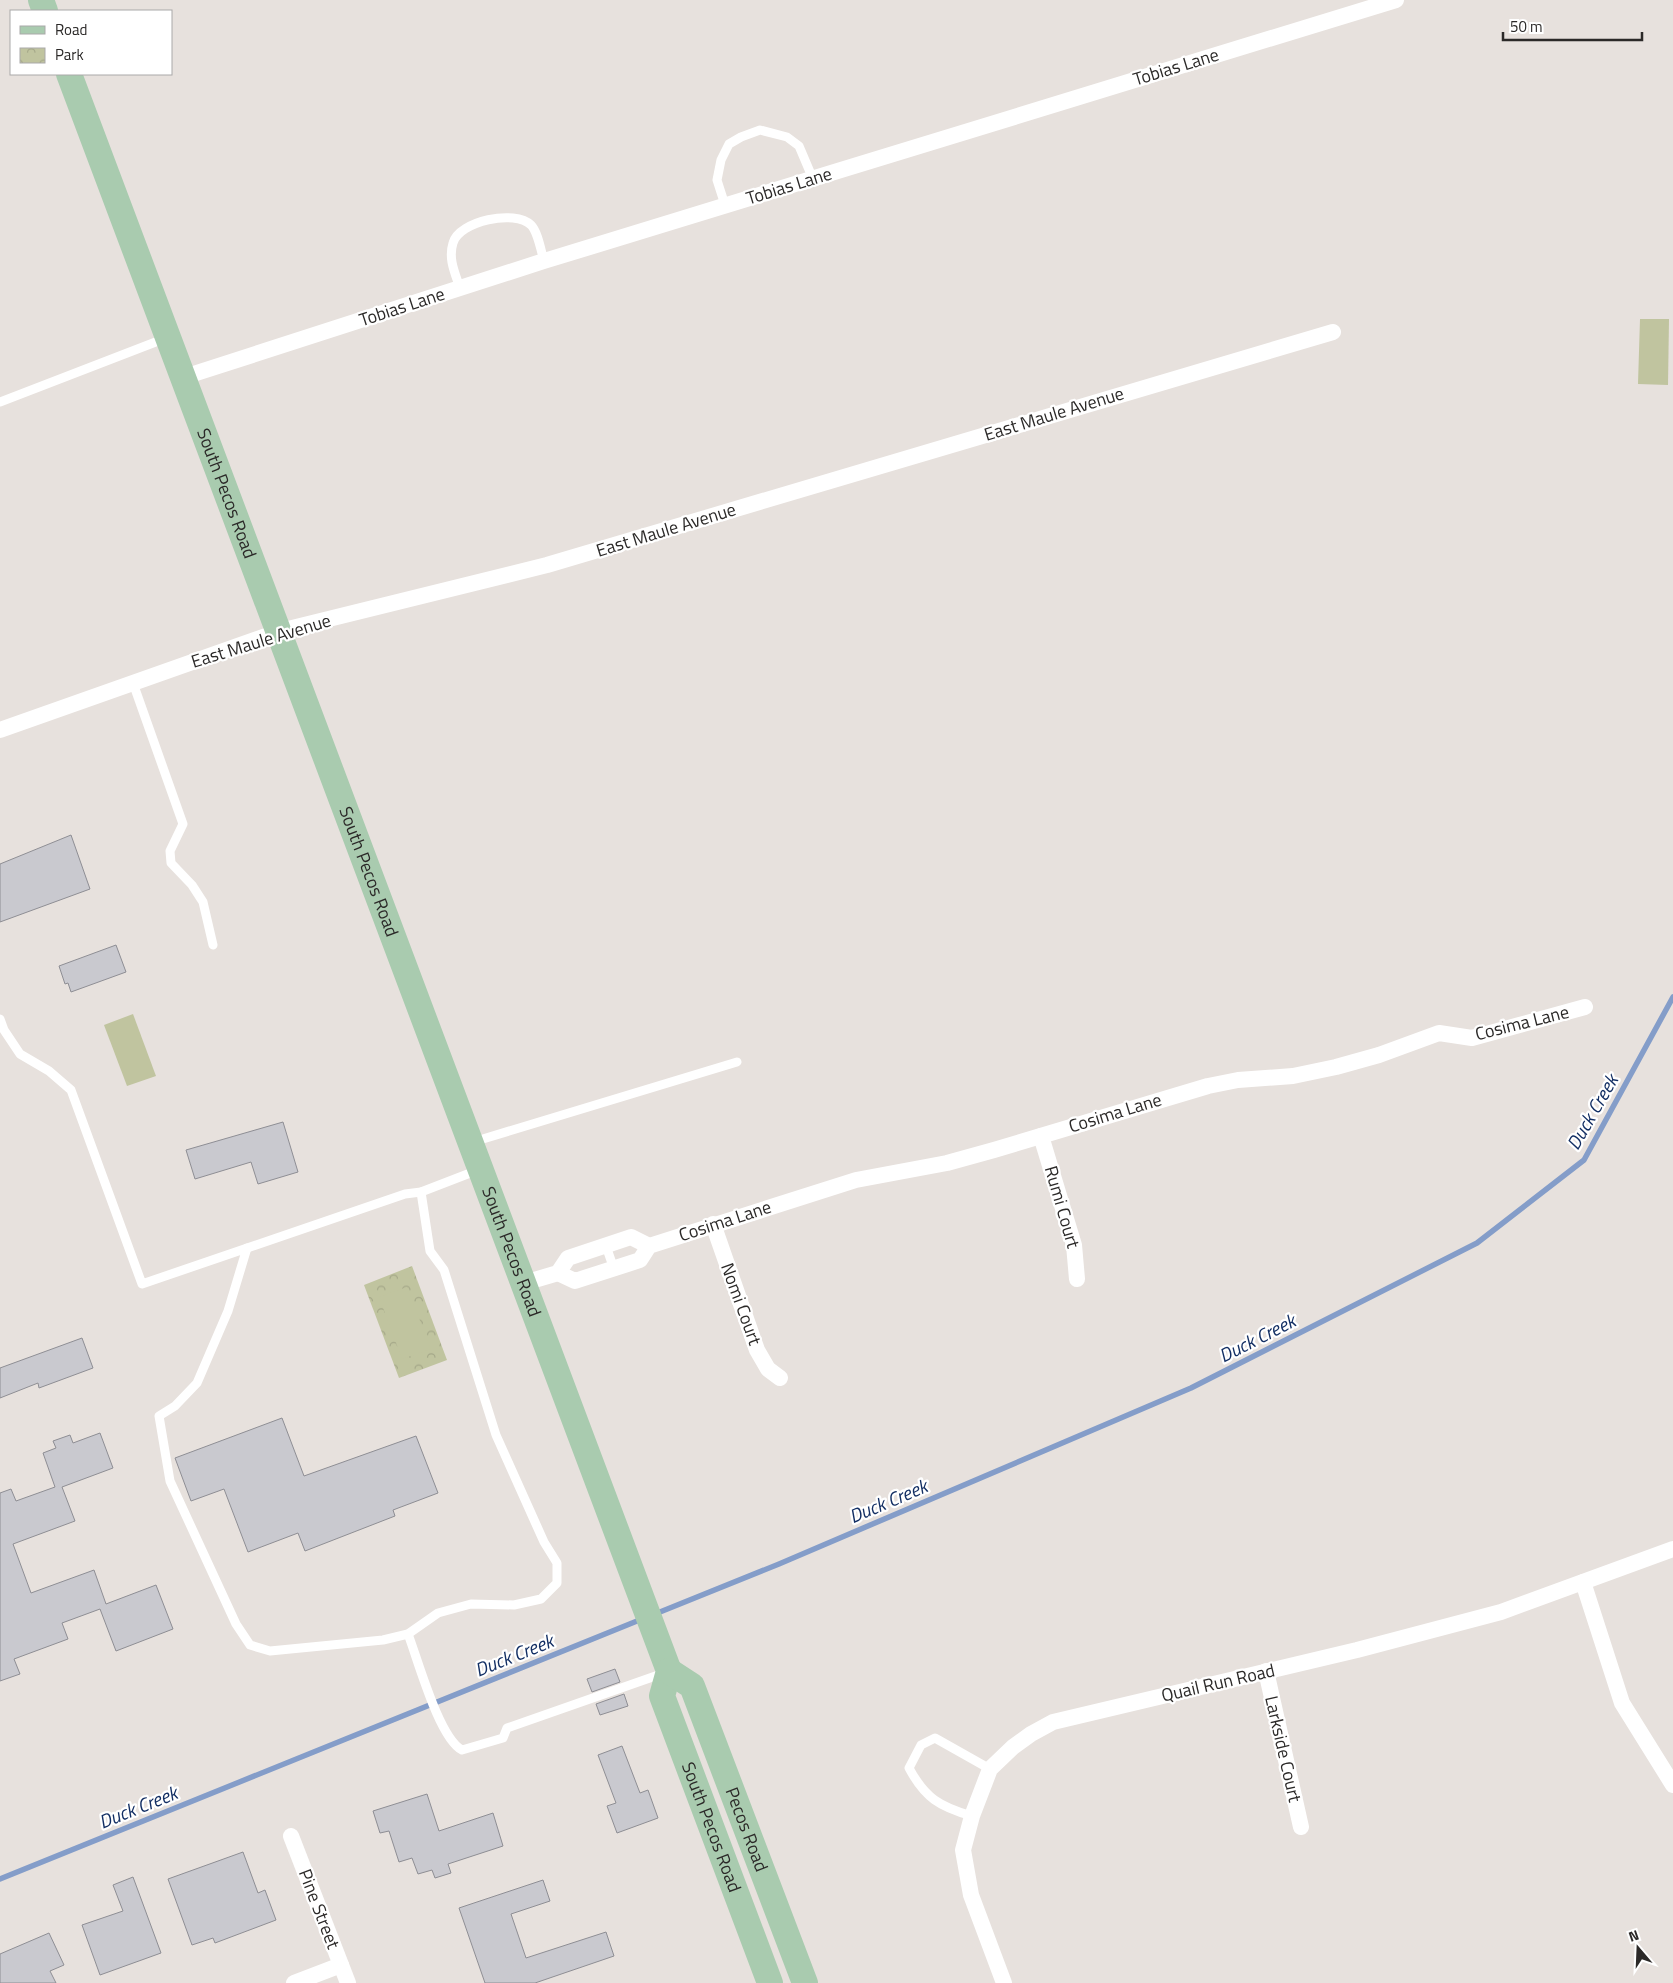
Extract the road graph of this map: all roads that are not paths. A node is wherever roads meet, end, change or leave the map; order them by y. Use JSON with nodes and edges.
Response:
{"nodes":[{"id":1,"x":1396,"y":0,"type":"edge"},
{"id":2,"x":69,"y":75,"type":"edge"},
{"id":3,"x":812,"y":179,"type":"junction"},
{"id":4,"x":725,"y":206,"type":"junction"},
{"id":5,"x":544,"y":261,"type":"junction"},
{"id":6,"x":460,"y":288,"type":"junction"},
{"id":7,"x":1333,"y":332,"type":"dead end"},
{"id":8,"x":168,"y":337,"type":"junction"},
{"id":9,"x":184,"y":377,"type":"junction"},
{"id":10,"x":0,"y":402,"type":"edge"},
{"id":11,"x":280,"y":631,"type":"junction"},
{"id":12,"x":133,"y":683,"type":"junction"},
{"id":13,"x":0,"y":730,"type":"edge"},
{"id":14,"x":212,"y":945,"type":"dead end"},
{"id":15,"x":1585,"y":1007,"type":"dead end"},
{"id":16,"x":0,"y":1019,"type":"edge"},
{"id":17,"x":738,"y":1062,"type":"dead end"},
{"id":18,"x":1041,"y":1136,"type":"junction"},
{"id":19,"x":470,"y":1143,"type":"junction"},
{"id":20,"x":480,"y":1169,"type":"junction"},
{"id":21,"x":421,"y":1192,"type":"junction"},
{"id":22,"x":713,"y":1224,"type":"junction"},
{"id":23,"x":606,"y":1246,"type":"junction"},
{"id":24,"x":648,"y":1246,"type":"junction"},
{"id":25,"x":247,"y":1248,"type":"junction"},
{"id":26,"x":614,"y":1268,"type":"junction"},
{"id":27,"x":558,"y":1273,"type":"junction"},
{"id":28,"x":1077,"y":1279,"type":"dead end"},
{"id":29,"x":524,"y":1283,"type":"junction"},
{"id":30,"x":780,"y":1378,"type":"dead end"},
{"id":31,"x":1673,"y":1549,"type":"edge"},
{"id":32,"x":1584,"y":1582,"type":"junction"},
{"id":33,"x":408,"y":1634,"type":"junction"},
{"id":34,"x":1266,"y":1671,"type":"junction"},
{"id":35,"x":676,"y":1676,"type":"junction"},
{"id":36,"x":990,"y":1769,"type":"junction"},
{"id":37,"x":1673,"y":1785,"type":"edge"},
{"id":38,"x":972,"y":1816,"type":"junction"},
{"id":39,"x":1301,"y":1827,"type":"dead end"},
{"id":40,"x":291,"y":1836,"type":"dead end"},
{"id":41,"x":341,"y":1965,"type":"junction"},
{"id":42,"x":294,"y":1983,"type":"edge"},
{"id":43,"x":348,"y":1983,"type":"edge"},
{"id":44,"x":770,"y":1983,"type":"edge"},
{"id":45,"x":804,"y":1983,"type":"edge"},
{"id":46,"x":1004,"y":1983,"type":"edge"}],
"edges":[{"from":1,"to":3,"type":"street","name":"Tobias Lane"},
{"from":2,"to":8,"type":"main road","name":"South Pecos Road"},
{"from":3,"to":4,"type":"street","name":"Tobias Lane"},
{"from":3,"to":4,"type":"lane"},
{"from":4,"to":5,"type":"street","name":"Tobias Lane"},
{"from":5,"to":6,"type":"street","name":"Tobias Lane"},
{"from":5,"to":6,"type":"lane"},
{"from":6,"to":9,"type":"street","name":"Tobias Lane"},
{"from":7,"to":11,"type":"street","name":"East Maule Avenue"},
{"from":8,"to":9,"type":"main road","name":"South Pecos Road"},
{"from":8,"to":10,"type":"lane"},
{"from":9,"to":11,"type":"main road","name":"South Pecos Road"},
{"from":11,"to":12,"type":"street","name":"East Maule Avenue"},
{"from":11,"to":19,"type":"main road","name":"South Pecos Road"},
{"from":12,"to":13,"type":"street","name":"East Maule Avenue"},
{"from":12,"to":14,"type":"lane"},
{"from":15,"to":18,"type":"street","name":"Cosima Lane"},
{"from":16,"to":25,"type":"lane"},
{"from":17,"to":19,"type":"lane"},
{"from":18,"to":22,"type":"street","name":"Cosima Lane"},
{"from":18,"to":28,"type":"street","name":"Rumi Court"},
{"from":19,"to":20,"type":"main road","name":"South Pecos Road"},
{"from":20,"to":21,"type":"lane"},
{"from":20,"to":29,"type":"main road","name":"South Pecos Road"},
{"from":21,"to":25,"type":"lane"},
{"from":21,"to":33,"type":"lane"},
{"from":22,"to":24,"type":"street","name":"Cosima Lane"},
{"from":22,"to":30,"type":"street","name":"Nomi Court"},
{"from":23,"to":24,"type":"street"},
{"from":23,"to":26,"type":"lane"},
{"from":23,"to":27,"type":"street"},
{"from":24,"to":26,"type":"street","name":"Cosima Lane"},
{"from":25,"to":33,"type":"lane"},
{"from":26,"to":27,"type":"street","name":"Cosima Lane"},
{"from":27,"to":29,"type":"street"},
{"from":29,"to":35,"type":"main road","name":"South Pecos Road"},
{"from":31,"to":32,"type":"street","name":"Quail Run Road"},
{"from":32,"to":34,"type":"street","name":"Quail Run Road"},
{"from":32,"to":37,"type":"street"},
{"from":33,"to":35,"type":"lane"},
{"from":34,"to":36,"type":"street","name":"Quail Run Road"},
{"from":34,"to":39,"type":"street","name":"Larkside Court"},
{"from":35,"to":44,"type":"main road","name":"South Pecos Road"},
{"from":35,"to":45,"type":"main road","name":"Pecos Road"},
{"from":36,"to":38,"type":"street","name":"Quail Run Road"},
{"from":36,"to":38,"type":"lane"},
{"from":38,"to":46,"type":"street","name":"Quail Run Road"},
{"from":40,"to":41,"type":"street","name":"Pine Street"},
{"from":41,"to":42,"type":"street"},
{"from":41,"to":43,"type":"street","name":"Pine Street"}]}
